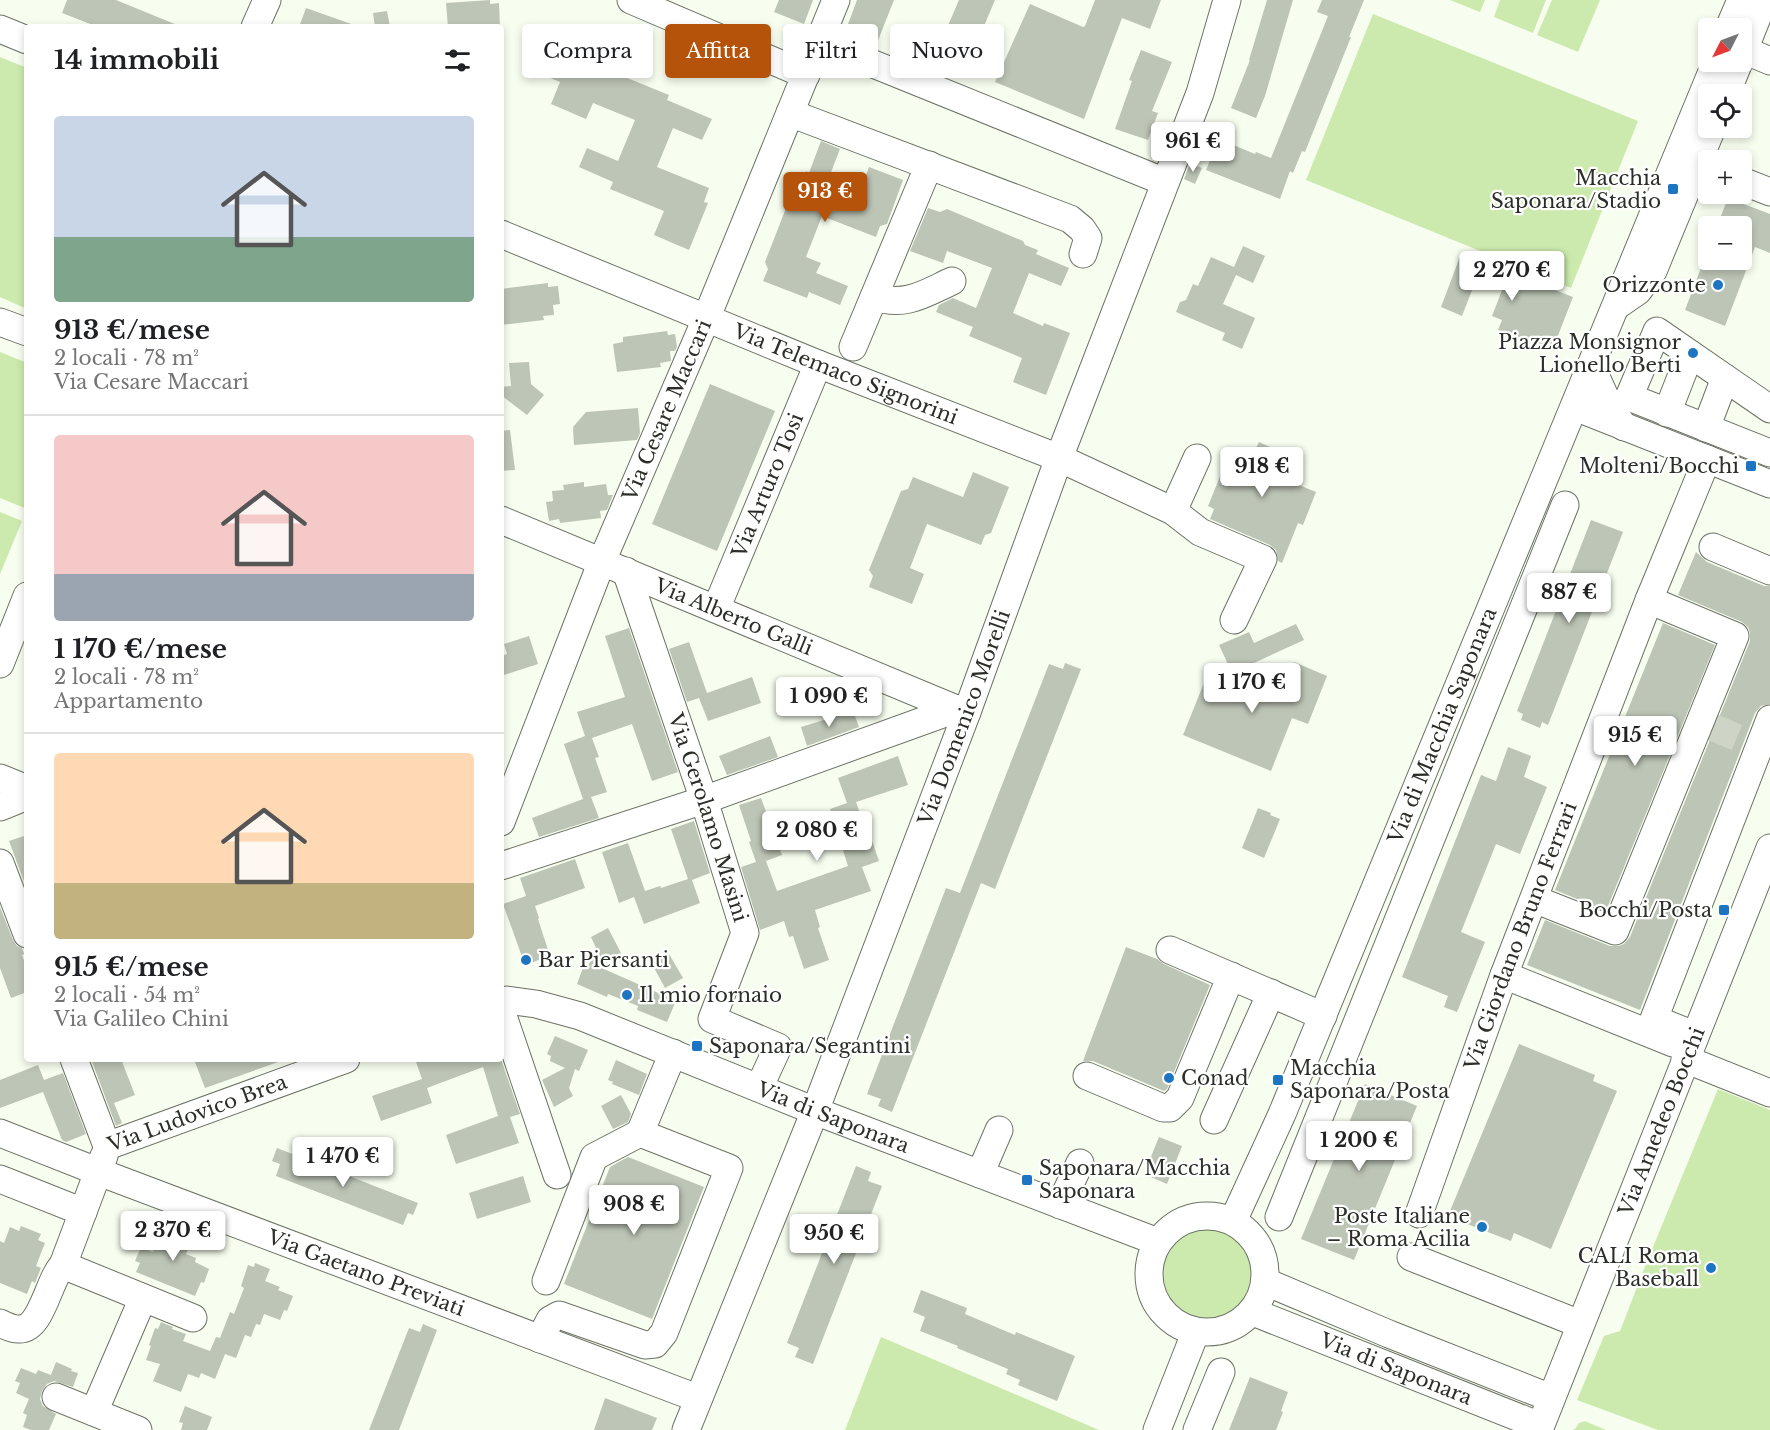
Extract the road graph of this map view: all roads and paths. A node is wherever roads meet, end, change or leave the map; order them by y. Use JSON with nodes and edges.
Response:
{"nodes":[{"id":1,"x":267,"y":0,"type":"edge"},
{"id":2,"x":836,"y":0,"type":"edge"},
{"id":3,"x":1227,"y":0,"type":"edge"},
{"id":4,"x":1741,"y":0,"type":"edge"},
{"id":5,"x":1764,"y":0,"type":"edge"},
{"id":6,"x":637,"y":1,"type":"edge"},
{"id":7,"x":1740,"y":18,"type":"edge"},
{"id":8,"x":1752,"y":23,"type":"edge"},
{"id":9,"x":256,"y":24,"type":"edge"},
{"id":10,"x":826,"y":24,"type":"edge"},
{"id":11,"x":0,"y":29,"type":"edge"},
{"id":12,"x":24,"y":39,"type":"edge"},
{"id":13,"x":1752,"y":54,"type":"edge"},
{"id":14,"x":1770,"y":61,"type":"edge"},
{"id":15,"x":783,"y":65,"type":"edge"},
{"id":16,"x":878,"y":66,"type":"edge"},
{"id":17,"x":1712,"y":72,"type":"edge"},
{"id":18,"x":805,"y":78,"type":"edge"},
{"id":19,"x":790,"y":113,"type":"junction"},
{"id":20,"x":929,"y":165,"type":"junction"},
{"id":21,"x":1698,"y":177,"type":"edge"},
{"id":22,"x":1165,"y":182,"type":"junction"},
{"id":23,"x":1752,"y":185,"type":"edge"},
{"id":24,"x":1770,"y":192,"type":"edge"},
{"id":25,"x":504,"y":235,"type":"edge"},
{"id":26,"x":1083,"y":254,"type":"dead end"},
{"id":27,"x":952,"y":281,"type":"dead end"},
{"id":28,"x":874,"y":297,"type":"junction"},
{"id":29,"x":1616,"y":307,"type":"junction"},
{"id":30,"x":706,"y":319,"type":"junction"},
{"id":31,"x":0,"y":321,"type":"edge"},
{"id":32,"x":24,"y":331,"type":"edge"},
{"id":33,"x":853,"y":346,"type":"dead end"},
{"id":34,"x":1690,"y":354,"type":"junction"},
{"id":35,"x":818,"y":364,"type":"junction"},
{"id":36,"x":1592,"y":364,"type":"junction"},
{"id":37,"x":1725,"y":378,"type":"junction"},
{"id":38,"x":1766,"y":406,"type":"edge"},
{"id":39,"x":1575,"y":408,"type":"junction"},
{"id":40,"x":1685,"y":420,"type":"junction"},
{"id":41,"x":1624,"y":427,"type":"junction"},
{"id":42,"x":1652,"y":438,"type":"junction"},
{"id":43,"x":1745,"y":444,"type":"junction"},
{"id":44,"x":1770,"y":453,"type":"edge"},
{"id":45,"x":1059,"y":458,"type":"junction"},
{"id":46,"x":1197,"y":458,"type":"dead end"},
{"id":47,"x":1707,"y":459,"type":"junction"},
{"id":48,"x":1770,"y":484,"type":"edge"},
{"id":49,"x":1565,"y":505,"type":"dead end"},
{"id":50,"x":1173,"y":511,"type":"junction"},
{"id":51,"x":504,"y":521,"type":"edge"},
{"id":52,"x":1713,"y":547,"type":"dead end"},
{"id":53,"x":614,"y":566,"type":"junction"},
{"id":54,"x":1770,"y":571,"type":"edge"},
{"id":55,"x":1649,"y":600,"type":"junction"},
{"id":56,"x":24,"y":604,"type":"edge"},
{"id":57,"x":716,"y":609,"type":"junction"},
{"id":58,"x":1234,"y":621,"type":"dead end"},
{"id":59,"x":0,"y":664,"type":"edge"},
{"id":60,"x":961,"y":710,"type":"junction"},
{"id":61,"x":1770,"y":719,"type":"edge"},
{"id":62,"x":1445,"y":721,"type":"junction"},
{"id":63,"x":1474,"y":732,"type":"junction"},
{"id":64,"x":0,"y":778,"type":"edge"},
{"id":65,"x":24,"y":788,"type":"edge"},
{"id":66,"x":24,"y":797,"type":"edge"},
{"id":67,"x":704,"y":800,"type":"junction"},
{"id":68,"x":0,"y":807,"type":"edge"},
{"id":69,"x":504,"y":815,"type":"edge"},
{"id":70,"x":1770,"y":848,"type":"edge"},
{"id":71,"x":0,"y":863,"type":"edge"},
{"id":72,"x":504,"y":865,"type":"edge"},
{"id":73,"x":1534,"y":899,"type":"junction"},
{"id":74,"x":24,"y":926,"type":"edge"},
{"id":75,"x":1170,"y":950,"type":"dead end"},
{"id":76,"x":1504,"y":975,"type":"junction"},
{"id":77,"x":1231,"y":976,"type":"junction"},
{"id":78,"x":1338,"y":980,"type":"junction"},
{"id":79,"x":1270,"y":993,"type":"junction"},
{"id":80,"x":1369,"y":993,"type":"junction"},
{"id":81,"x":504,"y":999,"type":"edge"},
{"id":82,"x":504,"y":1002,"type":"edge"},
{"id":83,"x":1323,"y":1016,"type":"junction"},
{"id":84,"x":1689,"y":1048,"type":"junction"},
{"id":85,"x":673,"y":1053,"type":"junction"},
{"id":86,"x":75,"y":1062,"type":"edge"},
{"id":87,"x":338,"y":1062,"type":"edge"},
{"id":88,"x":1087,"y":1076,"type":"dead end"},
{"id":89,"x":759,"y":1088,"type":"junction"},
{"id":90,"x":1770,"y":1093,"type":"edge"},
{"id":91,"x":815,"y":1112,"type":"junction"},
{"id":92,"x":1214,"y":1120,"type":"dead end"},
{"id":93,"x":999,"y":1130,"type":"dead end"},
{"id":94,"x":0,"y":1133,"type":"edge"},
{"id":95,"x":640,"y":1133,"type":"junction"},
{"id":96,"x":107,"y":1146,"type":"junction"},
{"id":97,"x":1080,"y":1163,"type":"dead end"},
{"id":98,"x":99,"y":1172,"type":"junction"},
{"id":99,"x":980,"y":1174,"type":"junction"},
{"id":100,"x":557,"y":1175,"type":"dead end"},
{"id":101,"x":0,"y":1179,"type":"edge"},
{"id":102,"x":1060,"y":1205,"type":"junction"},
{"id":103,"x":83,"y":1212,"type":"junction"},
{"id":104,"x":1419,"y":1214,"type":"dead end"},
{"id":105,"x":1280,"y":1217,"type":"dead end"},
{"id":106,"x":1233,"y":1221,"type":"junction"},
{"id":107,"x":1158,"y":1242,"type":"junction"},
{"id":108,"x":1411,"y":1257,"type":"dead end"},
{"id":109,"x":63,"y":1265,"type":"junction"},
{"id":110,"x":546,"y":1281,"type":"dead end"},
{"id":111,"x":1266,"y":1281,"type":"junction"},
{"id":112,"x":143,"y":1298,"type":"junction"},
{"id":113,"x":1252,"y":1312,"type":"junction"},
{"id":114,"x":193,"y":1318,"type":"dead end"},
{"id":115,"x":0,"y":1323,"type":"edge"},
{"id":116,"x":1580,"y":1324,"type":"junction"},
{"id":117,"x":1196,"y":1331,"type":"junction"},
{"id":118,"x":540,"y":1340,"type":"junction"},
{"id":119,"x":1221,"y":1372,"type":"dead end"},
{"id":120,"x":56,"y":1397,"type":"dead end"},
{"id":121,"x":697,"y":1398,"type":"junction"},
{"id":122,"x":1551,"y":1398,"type":"junction"},
{"id":123,"x":94,"y":1412,"type":"junction"},
{"id":124,"x":1540,"y":1428,"type":"edge"},
{"id":125,"x":138,"y":1430,"type":"edge"},
{"id":126,"x":686,"y":1430,"type":"edge"},
{"id":127,"x":1157,"y":1430,"type":"edge"},
{"id":128,"x":1197,"y":1430,"type":"edge"}],
"edges":[{"from":1,"to":9,"type":"street"},
{"from":2,"to":10,"type":"street","name":"Via Cesare Maccari"},
{"from":3,"to":22,"type":"street","name":"Via Domenico Morelli"},
{"from":4,"to":7,"type":"street"},
{"from":5,"to":8,"type":"street"},
{"from":6,"to":15,"type":"street"},
{"from":11,"to":12,"type":"street"},
{"from":13,"to":14,"type":"street"},
{"from":16,"to":22,"type":"street"},
{"from":17,"to":29,"type":"street","name":"Via di Macchia Saponara"},
{"from":18,"to":19,"type":"street","name":"Via Cesare Maccari"},
{"from":19,"to":20,"type":"street"},
{"from":19,"to":30,"type":"street","name":"Via Cesare Maccari"},
{"from":20,"to":26,"type":"street"},
{"from":20,"to":28,"type":"street"},
{"from":21,"to":29,"type":"street"},
{"from":22,"to":45,"type":"street","name":"Via Domenico Morelli"},
{"from":23,"to":24,"type":"street"},
{"from":25,"to":30,"type":"street","name":"Via Telemaco Signorini"},
{"from":27,"to":28,"type":"street"},
{"from":28,"to":33,"type":"street"},
{"from":29,"to":36,"type":"street","name":"Via di Macchia Saponara"},
{"from":30,"to":35,"type":"street","name":"Via Telemaco Signorini"},
{"from":30,"to":53,"type":"street","name":"Via Cesare Maccari"},
{"from":31,"to":32,"type":"street"},
{"from":34,"to":37,"type":"street"},
{"from":34,"to":40,"type":"street"},
{"from":34,"to":40,"type":"street"},
{"from":35,"to":45,"type":"street","name":"Via Telemaco Signorini"},
{"from":35,"to":57,"type":"street","name":"Via Arturo Tosi"},
{"from":36,"to":39,"type":"street","name":"Via di Macchia Saponara"},
{"from":36,"to":41,"type":"street"},
{"from":37,"to":38,"type":"street"},
{"from":37,"to":40,"type":"street"},
{"from":38,"to":43,"type":"street"},
{"from":39,"to":41,"type":"street"},
{"from":39,"to":62,"type":"street","name":"Via di Macchia Saponara"},
{"from":40,"to":42,"type":"street"},
{"from":40,"to":43,"type":"street"},
{"from":41,"to":42,"type":"street"},
{"from":42,"to":47,"type":"street"},
{"from":43,"to":44,"type":"street"},
{"from":45,"to":50,"type":"street","name":"Via Telemaco Signorini"},
{"from":45,"to":60,"type":"street","name":"Via Domenico Morelli"},
{"from":46,"to":50,"type":"street"},
{"from":47,"to":48,"type":"street"},
{"from":47,"to":55,"type":"street","name":"Via Giordano Bruno Ferrari"},
{"from":49,"to":63,"type":"street"},
{"from":50,"to":58,"type":"street","name":"Via Telemaco Signorini"},
{"from":51,"to":53,"type":"street","name":"Via Alberto Galli"},
{"from":52,"to":54,"type":"street"},
{"from":53,"to":57,"type":"street","name":"Via Alberto Galli"},
{"from":53,"to":67,"type":"street","name":"Via Gerolamo Masini"},
{"from":53,"to":69,"type":"street","name":"Via Cesare Maccari"},
{"from":55,"to":73,"type":"street","name":"Via Giordano Bruno Ferrari"},
{"from":55,"to":73,"type":"street"},
{"from":56,"to":59,"type":"street"},
{"from":57,"to":60,"type":"street","name":"Via Alberto Galli"},
{"from":60,"to":67,"type":"street"},
{"from":60,"to":91,"type":"street","name":"Via Domenico Morelli"},
{"from":61,"to":84,"type":"street"},
{"from":62,"to":63,"type":"street"},
{"from":62,"to":78,"type":"street","name":"Via di Macchia Saponara"},
{"from":63,"to":80,"type":"street"},
{"from":64,"to":65,"type":"street"},
{"from":66,"to":68,"type":"street"},
{"from":67,"to":72,"type":"street"},
{"from":67,"to":89,"type":"street","name":"Via Gerolamo Masini"},
{"from":70,"to":84,"type":"street","name":"Via Amedeo Bocchi"},
{"from":71,"to":74,"type":"street"},
{"from":73,"to":76,"type":"street","name":"Via Giordano Bruno Ferrari"},
{"from":75,"to":77,"type":"street"},
{"from":76,"to":84,"type":"street"},
{"from":76,"to":104,"type":"street","name":"Via Giordano Bruno Ferrari"},
{"from":77,"to":79,"type":"street"},
{"from":77,"to":88,"type":"street"},
{"from":78,"to":80,"type":"street"},
{"from":78,"to":83,"type":"street","name":"Via di Macchia Saponara"},
{"from":79,"to":83,"type":"street"},
{"from":79,"to":92,"type":"street"},
{"from":80,"to":105,"type":"street"},
{"from":81,"to":85,"type":"street","name":"Via di Saponara"},
{"from":82,"to":100,"type":"street"},
{"from":83,"to":106,"type":"street","name":"Via di Macchia Saponara"},
{"from":84,"to":90,"type":"street"},
{"from":84,"to":116,"type":"street","name":"Via Amedeo Bocchi"},
{"from":85,"to":89,"type":"street","name":"Via di Saponara"},
{"from":85,"to":95,"type":"street"},
{"from":86,"to":96,"type":"street"},
{"from":87,"to":96,"type":"street","name":"Via Ludovico Brea"},
{"from":89,"to":91,"type":"street","name":"Via di Saponara"},
{"from":91,"to":99,"type":"street","name":"Via di Saponara"},
{"from":91,"to":121,"type":"street","name":"Via Domenico Morelli"},
{"from":93,"to":99,"type":"street"},
{"from":94,"to":98,"type":"street","name":"Via Gaetano Previati"},
{"from":95,"to":110,"type":"street"},
{"from":95,"to":118,"type":"street"},
{"from":96,"to":98,"type":"street","name":"Via Ludovico Brea"},
{"from":97,"to":102,"type":"street"},
{"from":98,"to":103,"type":"street","name":"Via Ludovico Brea"},
{"from":98,"to":118,"type":"street","name":"Via Gaetano Previati"},
{"from":99,"to":102,"type":"street","name":"Via di Saponara"},
{"from":101,"to":103,"type":"street"},
{"from":102,"to":107,"type":"street","name":"Via di Saponara"},
{"from":103,"to":109,"type":"street","name":"Via Ludovico Brea"},
{"from":106,"to":107,"type":"street"},
{"from":106,"to":111,"type":"street"},
{"from":107,"to":117,"type":"street"},
{"from":108,"to":116,"type":"street"},
{"from":109,"to":112,"type":"street"},
{"from":109,"to":115,"type":"street","name":"Via Ludovico Brea"},
{"from":111,"to":113,"type":"street"},
{"from":111,"to":122,"type":"street","name":"Via di Saponara"},
{"from":112,"to":114,"type":"street"},
{"from":112,"to":123,"type":"street"},
{"from":113,"to":117,"type":"street"},
{"from":113,"to":124,"type":"street","name":"Via di Saponara"},
{"from":116,"to":122,"type":"street","name":"Via Amedeo Bocchi"},
{"from":117,"to":127,"type":"street"},
{"from":118,"to":121,"type":"street","name":"Via Gaetano Previati"},
{"from":119,"to":128,"type":"street"},
{"from":120,"to":123,"type":"street"},
{"from":121,"to":126,"type":"street","name":"Via Domenico Morelli"},
{"from":122,"to":124,"type":"street","name":"Via Amedeo Bocchi"},
{"from":123,"to":125,"type":"street"}]}
